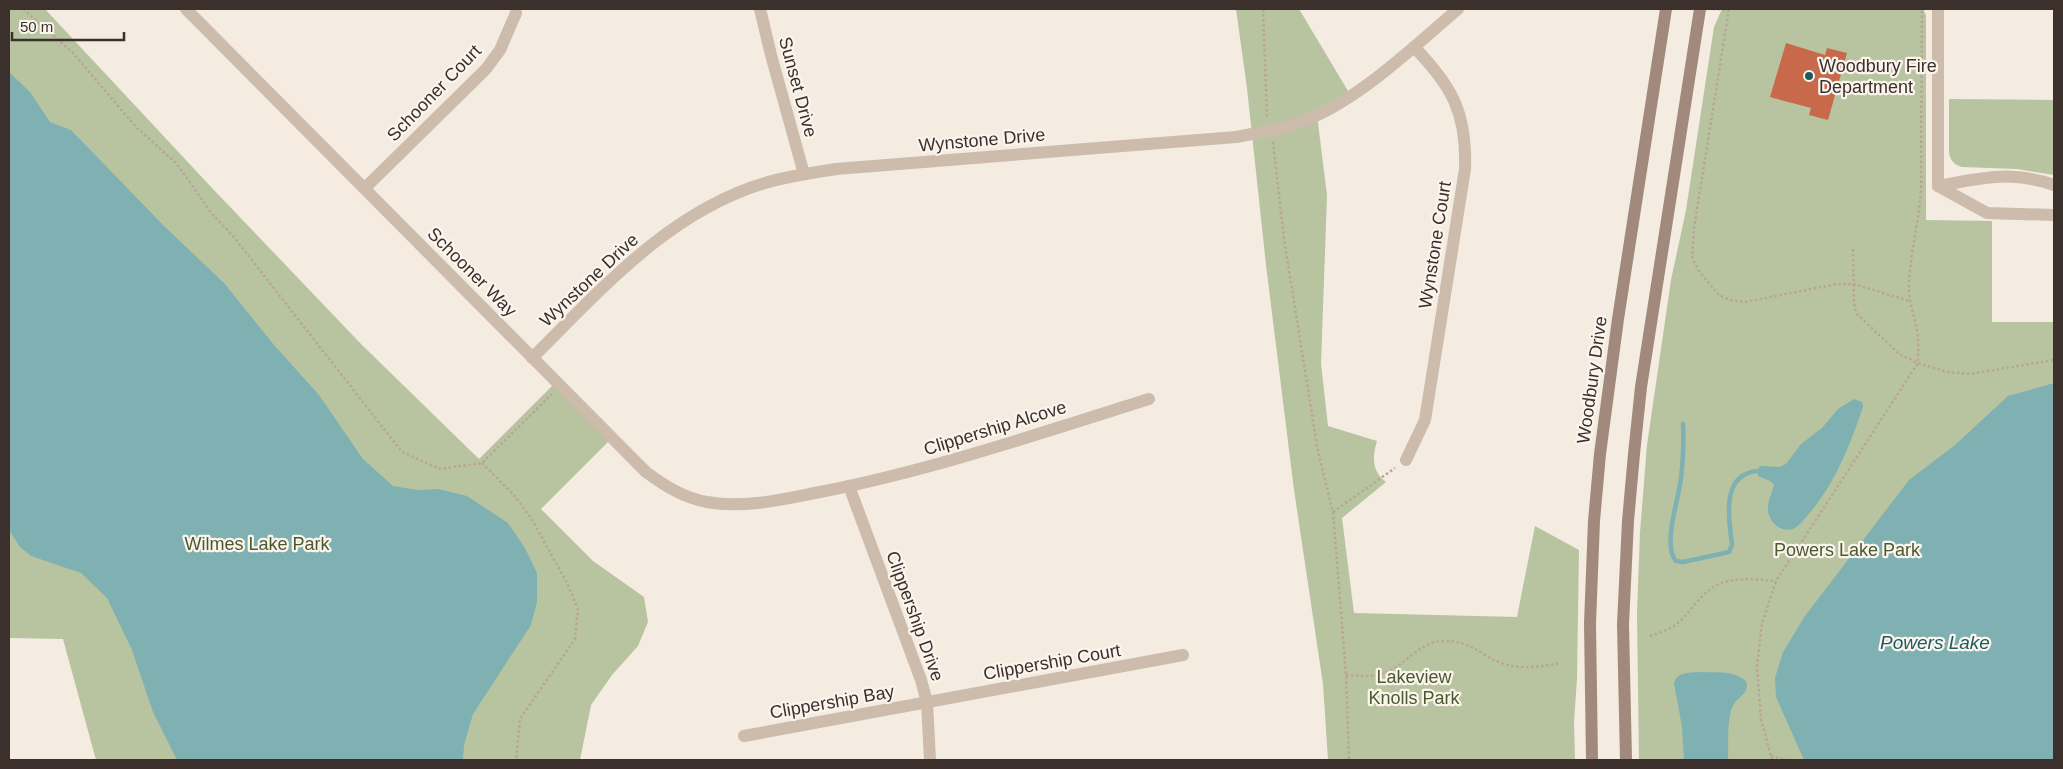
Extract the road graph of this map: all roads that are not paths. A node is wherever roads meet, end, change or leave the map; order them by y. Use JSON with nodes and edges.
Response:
{"nodes":[{"id":1,"x":186,"y":9,"type":"edge"},
{"id":2,"x":760,"y":9,"type":"edge"},
{"id":3,"x":1458,"y":9,"type":"edge"},
{"id":4,"x":1666,"y":9,"type":"edge"},
{"id":5,"x":1700,"y":9,"type":"edge"},
{"id":6,"x":1938,"y":9,"type":"edge"},
{"id":7,"x":516,"y":13,"type":"dead end"},
{"id":8,"x":1414,"y":46,"type":"junction"},
{"id":9,"x":804,"y":174,"type":"junction"},
{"id":10,"x":2054,"y":185,"type":"edge"},
{"id":11,"x":1938,"y":186,"type":"junction"},
{"id":12,"x":365,"y":188,"type":"junction"},
{"id":13,"x":2054,"y":215,"type":"edge"},
{"id":14,"x":532,"y":358,"type":"junction"},
{"id":15,"x":1149,"y":399,"type":"dead end"},
{"id":16,"x":1406,"y":460,"type":"road end"},
{"id":17,"x":849,"y":486,"type":"junction"},
{"id":18,"x":1183,"y":656,"type":"dead end"},
{"id":19,"x":927,"y":702,"type":"junction"},
{"id":20,"x":744,"y":736,"type":"dead end"},
{"id":21,"x":930,"y":760,"type":"edge"},
{"id":22,"x":1592,"y":760,"type":"edge"},
{"id":23,"x":1626,"y":760,"type":"edge"}],
"edges":[{"from":1,"to":12,"type":"street","name":"Schooner Way"},
{"from":2,"to":9,"type":"street","name":"Sunset Drive"},
{"from":3,"to":8,"type":"street","name":"Wynstone Drive"},
{"from":4,"to":22,"type":"main road","name":"Woodbury Drive"},
{"from":5,"to":23,"type":"main road"},
{"from":6,"to":11,"type":"street"},
{"from":7,"to":12,"type":"street","name":"Schooner Court"},
{"from":8,"to":9,"type":"street","name":"Wynstone Drive"},
{"from":8,"to":16,"type":"street","name":"Wynstone Court"},
{"from":9,"to":14,"type":"street","name":"Wynstone Drive"},
{"from":10,"to":11,"type":"street"},
{"from":11,"to":13,"type":"street"},
{"from":12,"to":14,"type":"street","name":"Schooner Way"},
{"from":14,"to":17,"type":"street","name":"Schooner Way"},
{"from":15,"to":17,"type":"street","name":"Clippership Alcove"},
{"from":17,"to":19,"type":"street","name":"Clippership Drive"},
{"from":18,"to":19,"type":"street","name":"Clippership Court"},
{"from":19,"to":20,"type":"street","name":"Clippership Bay"},
{"from":19,"to":21,"type":"street","name":"Clippership Drive"}]}
